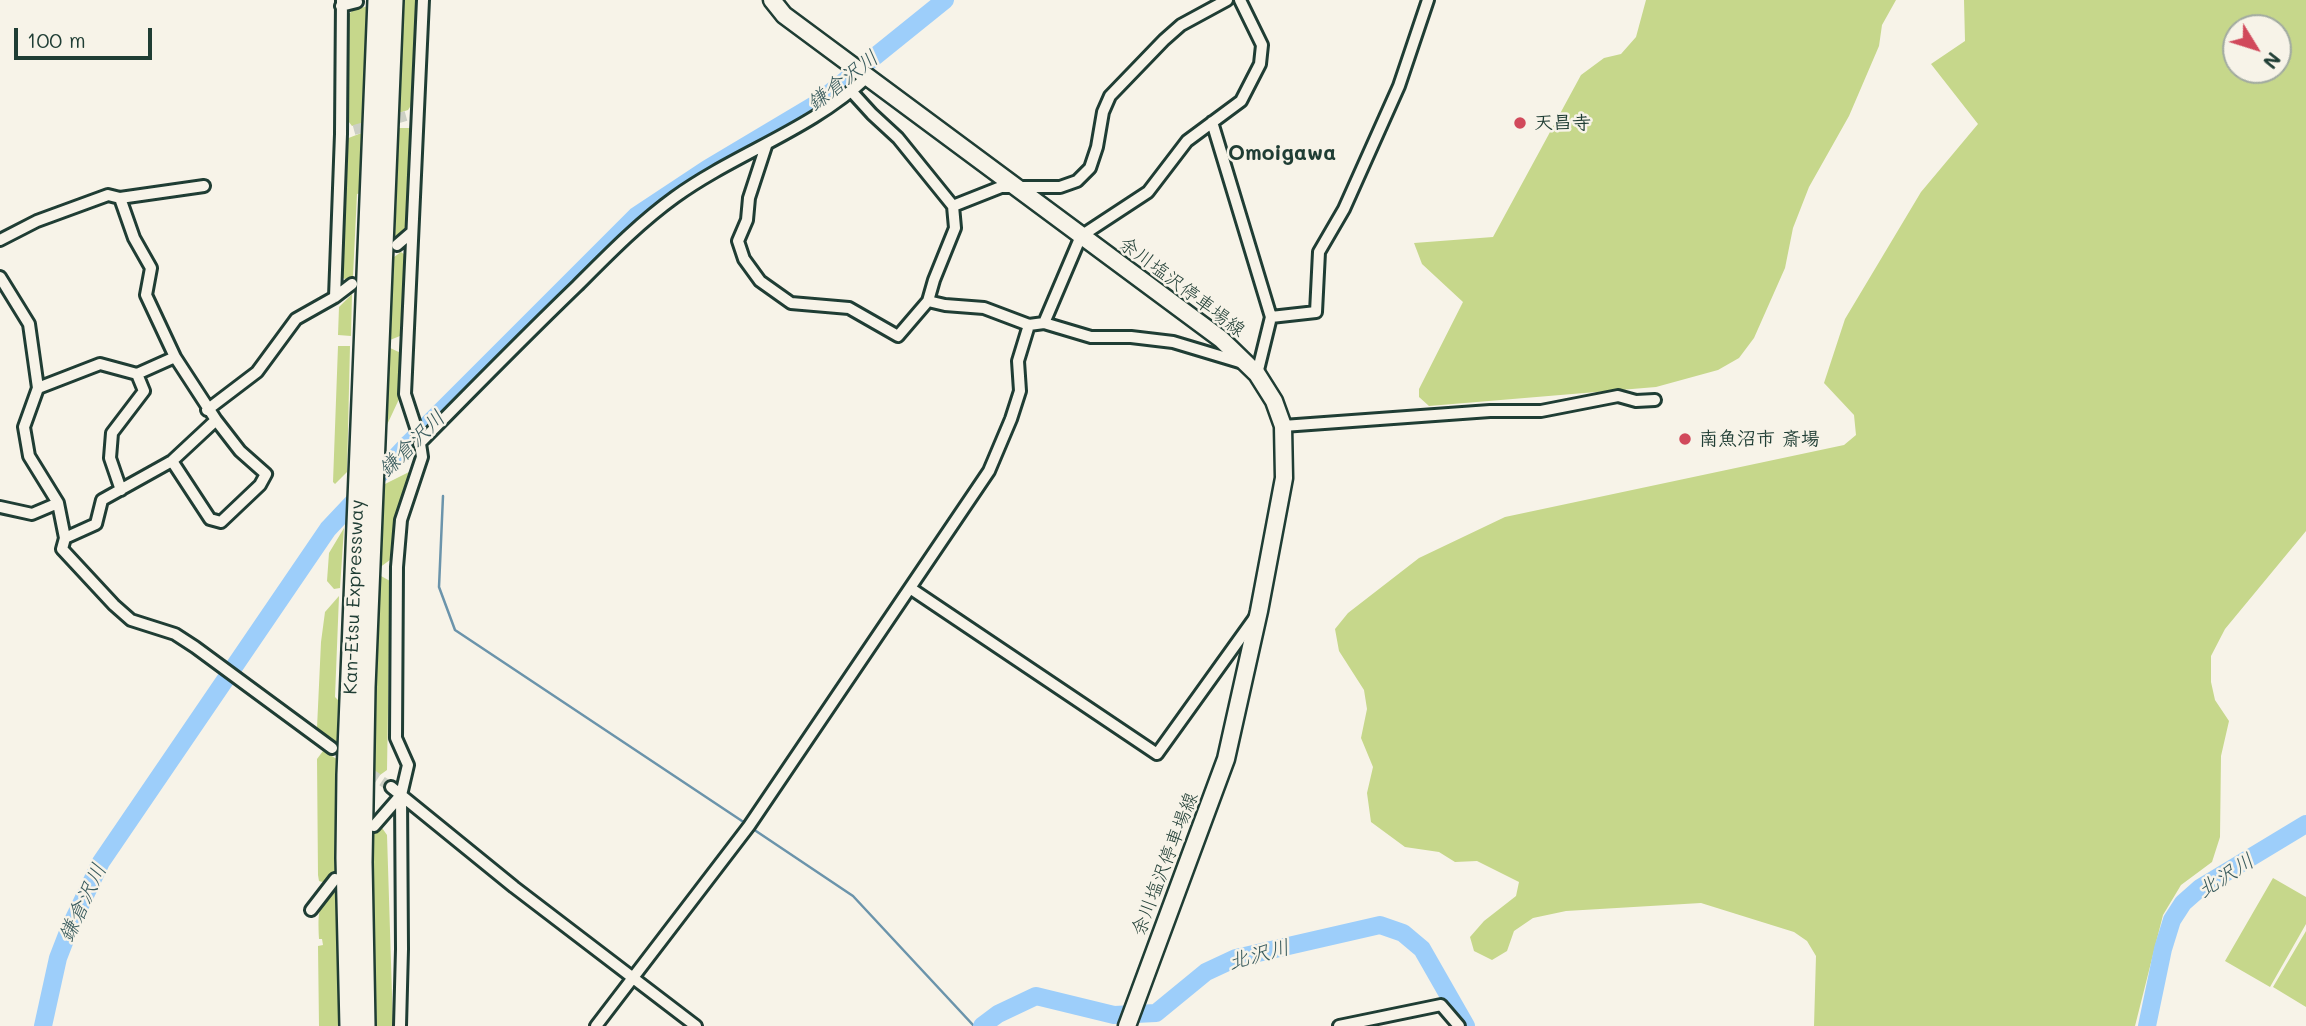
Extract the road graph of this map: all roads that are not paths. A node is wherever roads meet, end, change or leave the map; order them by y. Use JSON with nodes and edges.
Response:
{"nodes":[{"id":1,"x":378,"y":0,"type":"edge"},
{"id":2,"x":393,"y":0,"type":"edge"},
{"id":3,"x":423,"y":0,"type":"edge"},
{"id":4,"x":772,"y":0,"type":"edge"},
{"id":5,"x":1227,"y":0,"type":"edge"},
{"id":6,"x":1240,"y":0,"type":"edge"},
{"id":7,"x":1428,"y":0,"type":"edge"},
{"id":8,"x":357,"y":2,"type":"dead end"},
{"id":9,"x":342,"y":3,"type":"edge"},
{"id":10,"x":867,"y":77,"type":"junction"},
{"id":11,"x":852,"y":92,"type":"junction"},
{"id":12,"x":418,"y":112,"type":"junction"},
{"id":13,"x":406,"y":116,"type":"tunnel mouth"},
{"id":14,"x":1212,"y":122,"type":"junction"},
{"id":15,"x":354,"y":130,"type":"tunnel mouth"},
{"id":16,"x":341,"y":134,"type":"junction"},
{"id":17,"x":766,"y":146,"type":"junction"},
{"id":18,"x":204,"y":186,"type":"dead end"},
{"id":19,"x":1014,"y":187,"type":"junction"},
{"id":20,"x":120,"y":198,"type":"junction"},
{"id":21,"x":953,"y":206,"type":"junction"},
{"id":22,"x":412,"y":232,"type":"junction"},
{"id":23,"x":1081,"y":236,"type":"junction"},
{"id":24,"x":0,"y":240,"type":"edge"},
{"id":25,"x":397,"y":245,"type":"dead end"},
{"id":26,"x":0,"y":278,"type":"edge"},
{"id":27,"x":352,"y":285,"type":"dead end"},
{"id":28,"x":335,"y":297,"type":"junction"},
{"id":29,"x":928,"y":301,"type":"junction"},
{"id":30,"x":1271,"y":317,"type":"junction"},
{"id":31,"x":1044,"y":323,"type":"junction"},
{"id":32,"x":1029,"y":325,"type":"junction"},
{"id":33,"x":174,"y":357,"type":"junction"},
{"id":34,"x":1252,"y":369,"type":"junction"},
{"id":35,"x":137,"y":374,"type":"junction"},
{"id":36,"x":38,"y":388,"type":"junction"},
{"id":37,"x":1655,"y":400,"type":"dead end"},
{"id":38,"x":207,"y":410,"type":"junction"},
{"id":39,"x":216,"y":420,"type":"junction"},
{"id":40,"x":1283,"y":426,"type":"junction"},
{"id":41,"x":368,"y":439,"type":"junction"},
{"id":42,"x":419,"y":440,"type":"junction"},
{"id":43,"x":172,"y":461,"type":"junction"},
{"id":44,"x":121,"y":489,"type":"junction"},
{"id":45,"x":58,"y":503,"type":"junction"},
{"id":46,"x":0,"y":507,"type":"edge"},
{"id":47,"x":65,"y":538,"type":"junction"},
{"id":48,"x":911,"y":588,"type":"junction"},
{"id":49,"x":1259,"y":611,"type":"junction"},
{"id":50,"x":332,"y":748,"type":"tunnel mouth"},
{"id":51,"x":391,"y":787,"type":"tunnel mouth"},
{"id":52,"x":401,"y":795,"type":"junction"},
{"id":53,"x":374,"y":826,"type":"dead end"},
{"id":54,"x":335,"y":879,"type":"dead end"},
{"id":55,"x":311,"y":910,"type":"dead end"},
{"id":56,"x":634,"y":978,"type":"junction"},
{"id":57,"x":350,"y":1026,"type":"edge"},
{"id":58,"x":365,"y":1026,"type":"edge"},
{"id":59,"x":400,"y":1026,"type":"edge"},
{"id":60,"x":596,"y":1026,"type":"edge"},
{"id":61,"x":696,"y":1026,"type":"edge"},
{"id":62,"x":1127,"y":1026,"type":"edge"},
{"id":63,"x":1339,"y":1026,"type":"edge"},
{"id":64,"x":1459,"y":1026,"type":"edge"}],
"edges":[{"from":1,"to":41,"type":"highway","name":"Kan-Etsu Expressway"},
{"from":2,"to":41,"type":"highway","name":"Kan-Etsu Expressway"},
{"from":3,"to":12,"type":"street"},
{"from":4,"to":10,"type":"main road","name":"余川塩沢停車場線"},
{"from":5,"to":19,"type":"street"},
{"from":6,"to":14,"type":"street"},
{"from":7,"to":30,"type":"street"},
{"from":8,"to":9,"type":"street"},
{"from":9,"to":16,"type":"street"},
{"from":10,"to":11,"type":"street"},
{"from":10,"to":19,"type":"main road","name":"余川塩沢停車場線"},
{"from":11,"to":17,"type":"street"},
{"from":11,"to":21,"type":"street"},
{"from":12,"to":13,"type":"street"},
{"from":12,"to":22,"type":"street"},
{"from":14,"to":23,"type":"street"},
{"from":14,"to":30,"type":"street"},
{"from":15,"to":16,"type":"street"},
{"from":16,"to":28,"type":"street"},
{"from":17,"to":29,"type":"street"},
{"from":17,"to":42,"type":"street"},
{"from":18,"to":20,"type":"street"},
{"from":19,"to":21,"type":"street"},
{"from":19,"to":23,"type":"main road","name":"余川塩沢停車場線"},
{"from":20,"to":24,"type":"street"},
{"from":20,"to":33,"type":"street"},
{"from":21,"to":29,"type":"street"},
{"from":22,"to":25,"type":"street"},
{"from":22,"to":42,"type":"street"},
{"from":23,"to":31,"type":"street"},
{"from":23,"to":34,"type":"main road","name":"余川塩沢停車場線"},
{"from":26,"to":36,"type":"street"},
{"from":27,"to":28,"type":"street"},
{"from":28,"to":38,"type":"street"},
{"from":29,"to":32,"type":"street"},
{"from":30,"to":34,"type":"street"},
{"from":31,"to":32,"type":"street"},
{"from":31,"to":34,"type":"street"},
{"from":32,"to":48,"type":"street"},
{"from":33,"to":35,"type":"street"},
{"from":33,"to":38,"type":"street"},
{"from":34,"to":40,"type":"main road","name":"余川塩沢停車場線"},
{"from":35,"to":36,"type":"street"},
{"from":35,"to":44,"type":"street"},
{"from":36,"to":45,"type":"street"},
{"from":37,"to":40,"type":"street"},
{"from":38,"to":39,"type":"street"},
{"from":39,"to":43,"type":"street"},
{"from":39,"to":43,"type":"street"},
{"from":40,"to":49,"type":"main road","name":"余川塩沢停車場線"},
{"from":41,"to":57,"type":"highway","name":"Kan-Etsu Expressway"},
{"from":41,"to":58,"type":"highway","name":"Kan-Etsu Expressway"},
{"from":42,"to":52,"type":"street"},
{"from":43,"to":44,"type":"street"},
{"from":44,"to":47,"type":"street"},
{"from":45,"to":46,"type":"street"},
{"from":45,"to":47,"type":"street"},
{"from":47,"to":50,"type":"street"},
{"from":48,"to":49,"type":"street"},
{"from":48,"to":56,"type":"street"},
{"from":49,"to":62,"type":"main road","name":"余川塩沢停車場線"},
{"from":51,"to":52,"type":"street"},
{"from":52,"to":53,"type":"street"},
{"from":52,"to":56,"type":"street"},
{"from":52,"to":59,"type":"street"},
{"from":54,"to":55,"type":"street"},
{"from":56,"to":60,"type":"street"},
{"from":56,"to":61,"type":"street"},
{"from":63,"to":64,"type":"street"}]}
